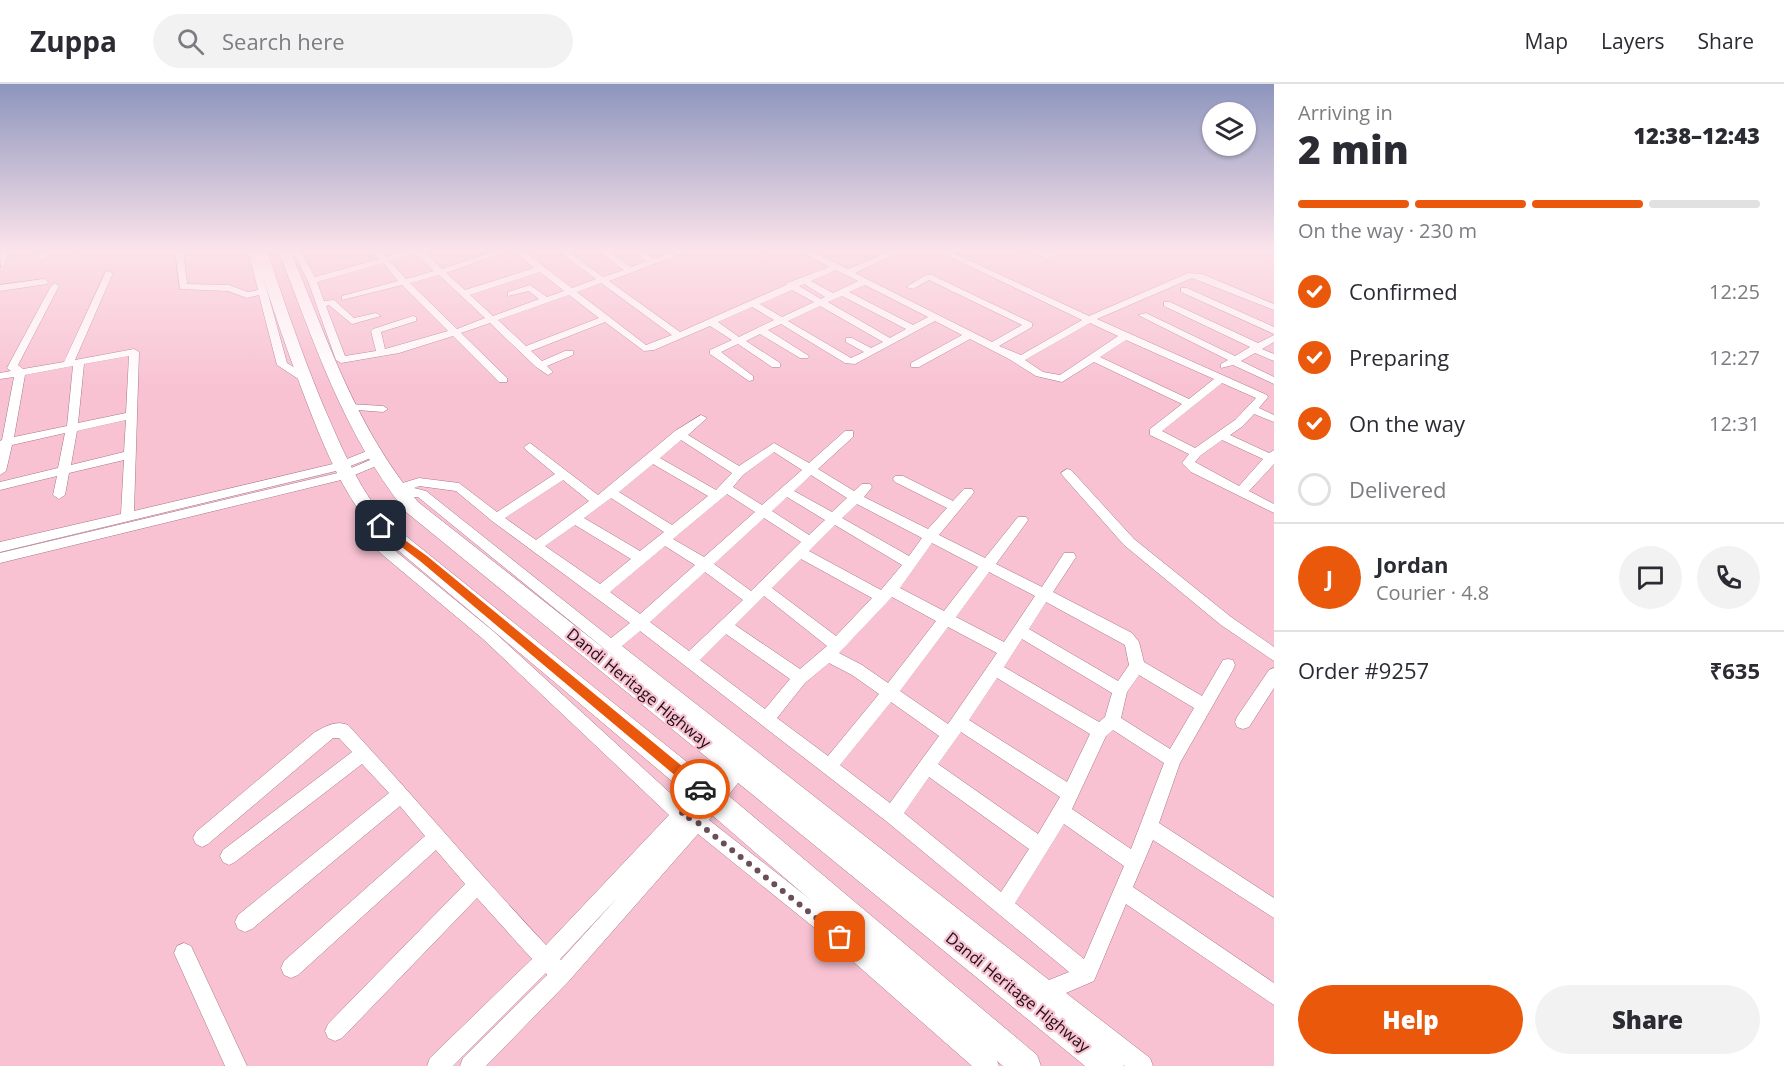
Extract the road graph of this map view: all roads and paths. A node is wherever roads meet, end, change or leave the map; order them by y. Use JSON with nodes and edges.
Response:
{"nodes":[{"id":1,"x":45,"y":296,"type":"edge"},
{"id":2,"x":100,"y":296,"type":"edge"},
{"id":3,"x":269,"y":296,"type":"edge"},
{"id":4,"x":302,"y":296,"type":"edge"},
{"id":5,"x":321,"y":296,"type":"edge"},
{"id":6,"x":332,"y":296,"type":"edge"},
{"id":7,"x":418,"y":296,"type":"edge"},
{"id":8,"x":465,"y":296,"type":"edge"},
{"id":9,"x":540,"y":296,"type":"edge"},
{"id":10,"x":557,"y":296,"type":"edge"},
{"id":11,"x":576,"y":296,"type":"edge"},
{"id":12,"x":624,"y":296,"type":"edge"},
{"id":13,"x":767,"y":296,"type":"edge"},
{"id":14,"x":810,"y":296,"type":"edge"},
{"id":15,"x":831,"y":296,"type":"edge"},
{"id":16,"x":849,"y":296,"type":"edge"},
{"id":17,"x":892,"y":296,"type":"edge"},
{"id":18,"x":968,"y":296,"type":"edge"},
{"id":19,"x":1038,"y":296,"type":"edge"},
{"id":20,"x":1145,"y":296,"type":"edge"},
{"id":21,"x":1197,"y":296,"type":"edge"},
{"id":22,"x":1247,"y":296,"type":"edge"},
{"id":23,"x":546,"y":300,"type":"junction"},
{"id":24,"x":821,"y":302,"type":"junction"},
{"id":25,"x":752,"y":303,"type":"junction"},
{"id":26,"x":326,"y":304,"type":"junction"},
{"id":27,"x":1167,"y":304,"type":"dead end"},
{"id":28,"x":1274,"y":307,"type":"edge"},
{"id":29,"x":1143,"y":315,"type":"dead end"},
{"id":30,"x":376,"y":316,"type":"dead end"},
{"id":31,"x":936,"y":317,"type":"junction"},
{"id":32,"x":413,"y":319,"type":"dead end"},
{"id":33,"x":604,"y":319,"type":"junction"},
{"id":34,"x":490,"y":320,"type":"junction"},
{"id":35,"x":1090,"y":320,"type":"junction"},
{"id":36,"x":782,"y":321,"type":"junction"},
{"id":37,"x":712,"y":323,"type":"junction"},
{"id":38,"x":912,"y":329,"type":"junction"},
{"id":39,"x":762,"y":331,"type":"junction"},
{"id":40,"x":1274,"y":331,"type":"edge"},
{"id":41,"x":456,"y":332,"type":"junction"},
{"id":42,"x":969,"y":335,"type":"junction"},
{"id":43,"x":679,"y":336,"type":"junction"},
{"id":44,"x":1125,"y":336,"type":"junction"},
{"id":45,"x":1274,"y":338,"type":"edge"},
{"id":46,"x":849,"y":340,"type":"dead end"},
{"id":47,"x":740,"y":341,"type":"junction"},
{"id":48,"x":889,"y":341,"type":"junction"},
{"id":49,"x":992,"y":346,"type":"junction"},
{"id":50,"x":1255,"y":347,"type":"junction"},
{"id":51,"x":525,"y":350,"type":"junction"},
{"id":52,"x":871,"y":352,"type":"junction"},
{"id":53,"x":379,"y":353,"type":"junction"},
{"id":54,"x":569,"y":353,"type":"dead end"},
{"id":55,"x":804,"y":356,"type":"dead end"},
{"id":56,"x":1013,"y":357,"type":"junction"},
{"id":57,"x":1094,"y":358,"type":"junction"},
{"id":58,"x":1274,"y":358,"type":"edge"},
{"id":59,"x":1231,"y":362,"type":"junction"},
{"id":60,"x":73,"y":363,"type":"junction"},
{"id":61,"x":776,"y":365,"type":"dead end"},
{"id":62,"x":915,"y":365,"type":"dead end"},
{"id":63,"x":20,"y":372,"type":"junction"},
{"id":64,"x":0,"y":376,"type":"edge"},
{"id":65,"x":749,"y":378,"type":"dead end"},
{"id":66,"x":1222,"y":378,"type":"junction"},
{"id":67,"x":503,"y":380,"type":"dead end"},
{"id":68,"x":1274,"y":381,"type":"edge"},
{"id":69,"x":1188,"y":403,"type":"junction"},
{"id":70,"x":348,"y":404,"type":"junction"},
{"id":71,"x":1253,"y":409,"type":"junction"},
{"id":72,"x":383,"y":410,"type":"dead end"},
{"id":73,"x":131,"y":415,"type":"junction"},
{"id":74,"x":701,"y":418,"type":"dead end"},
{"id":75,"x":1274,"y":419,"type":"edge"},
{"id":76,"x":72,"y":428,"type":"junction"},
{"id":77,"x":679,"y":434,"type":"junction"},
{"id":78,"x":849,"y":434,"type":"dead end"},
{"id":79,"x":1221,"y":435,"type":"junction"},
{"id":80,"x":4,"y":444,"type":"edge"},
{"id":81,"x":530,"y":447,"type":"dead end"},
{"id":82,"x":1196,"y":453,"type":"junction"},
{"id":83,"x":129,"y":455,"type":"junction"},
{"id":84,"x":375,"y":457,"type":"junction"},
{"id":85,"x":1272,"y":457,"type":"edge"},
{"id":86,"x":653,"y":459,"type":"junction"},
{"id":87,"x":343,"y":470,"type":"junction"},
{"id":88,"x":0,"y":471,"type":"edge"},
{"id":89,"x":62,"y":471,"type":"junction"},
{"id":90,"x":810,"y":471,"type":"junction"},
{"id":91,"x":739,"y":472,"type":"junction"},
{"id":92,"x":1067,"y":473,"type":"dead end"},
{"id":93,"x":564,"y":474,"type":"junction"},
{"id":94,"x":899,"y":479,"type":"dead end"},
{"id":95,"x":0,"y":486,"type":"edge"},
{"id":96,"x":866,"y":487,"type":"dead end"},
{"id":97,"x":262,"y":490,"type":"junction"},
{"id":98,"x":398,"y":491,"type":"junction"},
{"id":99,"x":785,"y":491,"type":"junction"},
{"id":100,"x":611,"y":492,"type":"junction"},
{"id":101,"x":721,"y":492,"type":"junction"},
{"id":102,"x":968,"y":492,"type":"dead end"},
{"id":103,"x":1240,"y":492,"type":"junction"},
{"id":104,"x":59,"y":495,"type":"dead end"},
{"id":105,"x":854,"y":497,"type":"junction"},
{"id":106,"x":598,"y":502,"type":"junction"},
{"id":107,"x":955,"y":507,"type":"junction"},
{"id":108,"x":1274,"y":509,"type":"edge"},
{"id":109,"x":369,"y":510,"type":"junction"},
{"id":110,"x":763,"y":510,"type":"junction"},
{"id":111,"x":127,"y":517,"type":"junction"},
{"id":112,"x":496,"y":518,"type":"junction"},
{"id":113,"x":574,"y":518,"type":"junction"},
{"id":114,"x":831,"y":519,"type":"junction"},
{"id":115,"x":1022,"y":520,"type":"dead end"},
{"id":116,"x":668,"y":535,"type":"junction"},
{"id":117,"x":931,"y":535,"type":"junction"},
{"id":118,"x":538,"y":545,"type":"junction"},
{"id":119,"x":0,"y":547,"type":"edge"},
{"id":120,"x":805,"y":547,"type":"junction"},
{"id":121,"x":1069,"y":557,"type":"dead end"},
{"id":122,"x":0,"y":558,"type":"edge"},
{"id":123,"x":641,"y":558,"type":"junction"},
{"id":124,"x":910,"y":562,"type":"junction"},
{"id":125,"x":704,"y":564,"type":"junction"},
{"id":126,"x":988,"y":565,"type":"junction"},
{"id":127,"x":763,"y":588,"type":"junction"},
{"id":128,"x":600,"y":592,"type":"junction"},
{"id":129,"x":887,"y":594,"type":"junction"},
{"id":130,"x":1044,"y":595,"type":"junction"},
{"id":131,"x":752,"y":600,"type":"junction"},
{"id":132,"x":944,"y":620,"type":"junction"},
{"id":133,"x":640,"y":623,"type":"junction"},
{"id":134,"x":725,"y":626,"type":"junction"},
{"id":135,"x":1020,"y":631,"type":"junction"},
{"id":136,"x":612,"y":646,"type":"junction"},
{"id":137,"x":1005,"y":650,"type":"junction"},
{"id":138,"x":833,"y":651,"type":"junction"},
{"id":139,"x":1274,"y":655,"type":"edge"},
{"id":140,"x":690,"y":660,"type":"junction"},
{"id":141,"x":1228,"y":665,"type":"dead end"},
{"id":142,"x":1137,"y":666,"type":"junction"},
{"id":143,"x":993,"y":668,"type":"junction"},
{"id":144,"x":1274,"y":675,"type":"edge"},
{"id":145,"x":800,"y":678,"type":"junction"},
{"id":146,"x":1120,"y":690,"type":"junction"},
{"id":147,"x":890,"y":692,"type":"junction"},
{"id":148,"x":1204,"y":706,"type":"junction"},
{"id":149,"x":766,"y":719,"type":"junction"},
{"id":150,"x":1243,"y":722,"type":"dead end"},
{"id":151,"x":1106,"y":726,"type":"junction"},
{"id":152,"x":955,"y":728,"type":"junction"},
{"id":153,"x":363,"y":753,"type":"junction"},
{"id":154,"x":1173,"y":760,"type":"junction"},
{"id":155,"x":733,"y":763,"type":"junction"},
{"id":156,"x":926,"y":765,"type":"junction"},
{"id":157,"x":828,"y":768,"type":"junction"},
{"id":158,"x":1070,"y":794,"type":"junction"},
{"id":159,"x":401,"y":795,"type":"junction"},
{"id":160,"x":708,"y":795,"type":"junction"},
{"id":161,"x":1062,"y":812,"type":"junction"},
{"id":162,"x":892,"y":815,"type":"junction"},
{"id":163,"x":689,"y":818,"type":"junction"},
{"id":164,"x":1149,"y":827,"type":"junction"},
{"id":165,"x":202,"y":838,"type":"dead end"},
{"id":166,"x":436,"y":838,"type":"junction"},
{"id":167,"x":1040,"y":846,"type":"junction"},
{"id":168,"x":229,"y":856,"type":"dead end"},
{"id":169,"x":1134,"y":862,"type":"junction"},
{"id":170,"x":477,"y":885,"type":"junction"},
{"id":171,"x":1122,"y":890,"type":"junction"},
{"id":172,"x":1004,"y":904,"type":"junction"},
{"id":173,"x":1274,"y":909,"type":"edge"},
{"id":174,"x":245,"y":922,"type":"dead end"},
{"id":175,"x":184,"y":953,"type":"dead end"},
{"id":176,"x":547,"y":961,"type":"junction"},
{"id":177,"x":291,"y":968,"type":"dead end"},
{"id":178,"x":1087,"y":974,"type":"junction"},
{"id":179,"x":561,"y":975,"type":"junction"},
{"id":180,"x":1047,"y":991,"type":"junction"},
{"id":181,"x":1274,"y":996,"type":"edge"},
{"id":182,"x":335,"y":1031,"type":"dead end"},
{"id":183,"x":236,"y":1066,"type":"edge"},
{"id":184,"x":438,"y":1066,"type":"edge"},
{"id":185,"x":471,"y":1066,"type":"edge"},
{"id":186,"x":988,"y":1066,"type":"edge"},
{"id":187,"x":1026,"y":1066,"type":"edge"},
{"id":188,"x":1109,"y":1066,"type":"edge"},
{"id":189,"x":1142,"y":1066,"type":"edge"}],
"edges":[{"from":1,"to":63,"type":"street"},
{"from":2,"to":60,"type":"street"},
{"from":3,"to":87,"type":"highway"},
{"from":4,"to":70,"type":"highway","name":"Dandi Heritage Highway"},
{"from":5,"to":26,"type":"street"},
{"from":6,"to":26,"type":"street"},
{"from":7,"to":41,"type":"street"},
{"from":8,"to":34,"type":"street"},
{"from":9,"to":23,"type":"street"},
{"from":10,"to":23,"type":"street"},
{"from":11,"to":33,"type":"street"},
{"from":12,"to":43,"type":"street"},
{"from":13,"to":25,"type":"street"},
{"from":14,"to":24,"type":"street"},
{"from":15,"to":24,"type":"street"},
{"from":16,"to":38,"type":"street"},
{"from":17,"to":31,"type":"street"},
{"from":18,"to":49,"type":"street"},
{"from":19,"to":35,"type":"street"},
{"from":20,"to":35,"type":"street"},
{"from":21,"to":40,"type":"street"},
{"from":22,"to":28,"type":"street"},
{"from":23,"to":34,"type":"street"},
{"from":24,"to":36,"type":"street"},
{"from":24,"to":48,"type":"street"},
{"from":25,"to":36,"type":"street"},
{"from":25,"to":37,"type":"street"},
{"from":26,"to":30,"type":"street"},
{"from":26,"to":53,"type":"street"},
{"from":27,"to":50,"type":"street"},
{"from":29,"to":59,"type":"street"},
{"from":31,"to":38,"type":"street"},
{"from":31,"to":42,"type":"street"},
{"from":32,"to":53,"type":"street"},
{"from":33,"to":43,"type":"street"},
{"from":33,"to":51,"type":"street"},
{"from":34,"to":41,"type":"street"},
{"from":34,"to":51,"type":"street"},
{"from":35,"to":44,"type":"street"},
{"from":35,"to":56,"type":"street"},
{"from":36,"to":39,"type":"street"},
{"from":36,"to":52,"type":"street"},
{"from":37,"to":43,"type":"street"},
{"from":37,"to":47,"type":"street"},
{"from":38,"to":48,"type":"street"},
{"from":39,"to":47,"type":"street"},
{"from":39,"to":55,"type":"street"},
{"from":41,"to":53,"type":"street"},
{"from":41,"to":67,"type":"street"},
{"from":42,"to":49,"type":"street"},
{"from":42,"to":62,"type":"street"},
{"from":44,"to":57,"type":"street"},
{"from":44,"to":66,"type":"street"},
{"from":45,"to":50,"type":"street"},
{"from":46,"to":52,"type":"street"},
{"from":47,"to":61,"type":"street"},
{"from":47,"to":65,"type":"street"},
{"from":48,"to":52,"type":"street"},
{"from":49,"to":56,"type":"street"},
{"from":50,"to":58,"type":"street"},
{"from":50,"to":59,"type":"street"},
{"from":51,"to":54,"type":"street"},
{"from":56,"to":57,"type":"street"},
{"from":57,"to":69,"type":"street"},
{"from":59,"to":68,"type":"street"},
{"from":60,"to":63,"type":"street"},
{"from":60,"to":73,"type":"street"},
{"from":60,"to":76,"type":"street"},
{"from":63,"to":64,"type":"street"},
{"from":63,"to":80,"type":"street"},
{"from":66,"to":69,"type":"street"},
{"from":66,"to":71,"type":"street"},
{"from":69,"to":82,"type":"street"},
{"from":70,"to":72,"type":"street"},
{"from":70,"to":84,"type":"highway","name":"Dandi Heritage Highway"},
{"from":71,"to":75,"type":"street"},
{"from":71,"to":79,"type":"street"},
{"from":73,"to":76,"type":"street"},
{"from":73,"to":83,"type":"street"},
{"from":74,"to":77,"type":"street"},
{"from":76,"to":80,"type":"street"},
{"from":76,"to":89,"type":"street"},
{"from":77,"to":86,"type":"street"},
{"from":77,"to":91,"type":"street"},
{"from":78,"to":90,"type":"street"},
{"from":79,"to":82,"type":"street"},
{"from":79,"to":85,"type":"street"},
{"from":80,"to":88,"type":"street"},
{"from":81,"to":93,"type":"street"},
{"from":82,"to":103,"type":"street"},
{"from":83,"to":89,"type":"street"},
{"from":83,"to":111,"type":"street"},
{"from":84,"to":87,"type":"street"},
{"from":84,"to":98,"type":"highway","name":"Dandi Heritage Highway"},
{"from":85,"to":103,"type":"street"},
{"from":86,"to":100,"type":"street"},
{"from":86,"to":101,"type":"street"},
{"from":87,"to":97,"type":"street"},
{"from":87,"to":109,"type":"highway"},
{"from":89,"to":95,"type":"street"},
{"from":89,"to":104,"type":"street"},
{"from":90,"to":91,"type":"street"},
{"from":90,"to":99,"type":"street"},
{"from":90,"to":105,"type":"street"},
{"from":91,"to":101,"type":"street"},
{"from":92,"to":139,"type":"street"},
{"from":93,"to":106,"type":"street"},
{"from":93,"to":112,"type":"street"},
{"from":94,"to":107,"type":"street"},
{"from":96,"to":105,"type":"street"},
{"from":97,"to":111,"type":"street"},
{"from":97,"to":122,"type":"street"},
{"from":98,"to":112,"type":"street"},
{"from":98,"to":136,"type":"street"},
{"from":98,"to":155,"type":"highway","name":"Dandi Heritage Highway"},
{"from":99,"to":110,"type":"street"},
{"from":99,"to":114,"type":"street"},
{"from":100,"to":106,"type":"street"},
{"from":100,"to":116,"type":"street"},
{"from":101,"to":110,"type":"street"},
{"from":101,"to":116,"type":"street"},
{"from":102,"to":107,"type":"street"},
{"from":103,"to":108,"type":"street"},
{"from":105,"to":114,"type":"street"},
{"from":105,"to":117,"type":"street"},
{"from":106,"to":113,"type":"street"},
{"from":107,"to":117,"type":"street"},
{"from":109,"to":160,"type":"highway"},
{"from":109,"to":163,"type":"street"},
{"from":110,"to":120,"type":"street"},
{"from":110,"to":125,"type":"street"},
{"from":111,"to":119,"type":"street"},
{"from":112,"to":118,"type":"street"},
{"from":113,"to":118,"type":"street"},
{"from":113,"to":123,"type":"street"},
{"from":114,"to":120,"type":"street"},
{"from":114,"to":124,"type":"street"},
{"from":115,"to":126,"type":"street"},
{"from":116,"to":123,"type":"street"},
{"from":116,"to":125,"type":"street"},
{"from":117,"to":124,"type":"street"},
{"from":117,"to":126,"type":"street"},
{"from":118,"to":128,"type":"street"},
{"from":120,"to":127,"type":"street"},
{"from":120,"to":129,"type":"street"},
{"from":121,"to":130,"type":"street"},
{"from":123,"to":128,"type":"street"},
{"from":124,"to":129,"type":"street"},
{"from":125,"to":131,"type":"street"},
{"from":125,"to":133,"type":"street"},
{"from":126,"to":130,"type":"street"},
{"from":126,"to":132,"type":"street"},
{"from":127,"to":131,"type":"street"},
{"from":127,"to":138,"type":"street"},
{"from":128,"to":133,"type":"street"},
{"from":129,"to":132,"type":"street"},
{"from":129,"to":138,"type":"street"},
{"from":130,"to":135,"type":"street"},
{"from":130,"to":142,"type":"street"},
{"from":131,"to":134,"type":"street"},
{"from":132,"to":137,"type":"street"},
{"from":132,"to":147,"type":"street"},
{"from":133,"to":136,"type":"street"},
{"from":133,"to":140,"type":"street"},
{"from":134,"to":140,"type":"street"},
{"from":134,"to":145,"type":"street"},
{"from":135,"to":137,"type":"street"},
{"from":135,"to":146,"type":"street"},
{"from":136,"to":180,"type":"street"},
{"from":137,"to":143,"type":"street"},
{"from":138,"to":145,"type":"street"},
{"from":138,"to":147,"type":"street"},
{"from":140,"to":149,"type":"street"},
{"from":141,"to":148,"type":"street"},
{"from":142,"to":146,"type":"street"},
{"from":142,"to":148,"type":"street"},
{"from":143,"to":151,"type":"street"},
{"from":143,"to":152,"type":"street"},
{"from":144,"to":150,"type":"street"},
{"from":145,"to":149,"type":"street"},
{"from":146,"to":151,"type":"street"},
{"from":147,"to":152,"type":"street"},
{"from":147,"to":157,"type":"street"},
{"from":148,"to":154,"type":"street"},
{"from":149,"to":157,"type":"street"},
{"from":151,"to":154,"type":"street"},
{"from":151,"to":158,"type":"street"},
{"from":152,"to":156,"type":"street"},
{"from":152,"to":158,"type":"street"},
{"from":153,"to":159,"type":"street"},
{"from":153,"to":165,"type":"street"},
{"from":153,"to":168,"type":"street"},
{"from":154,"to":164,"type":"street"},
{"from":155,"to":160,"type":"street"},
{"from":155,"to":188,"type":"highway","name":"Dandi Heritage Highway"},
{"from":156,"to":162,"type":"street"},
{"from":156,"to":167,"type":"street"},
{"from":157,"to":162,"type":"street"},
{"from":158,"to":161,"type":"street"},
{"from":159,"to":166,"type":"street"},
{"from":159,"to":174,"type":"street"},
{"from":160,"to":163,"type":"street"},
{"from":160,"to":187,"type":"highway"},
{"from":161,"to":167,"type":"street"},
{"from":161,"to":169,"type":"street"},
{"from":162,"to":172,"type":"street"},
{"from":163,"to":176,"type":"street"},
{"from":163,"to":179,"type":"street"},
{"from":163,"to":186,"type":"street"},
{"from":164,"to":169,"type":"street"},
{"from":164,"to":173,"type":"street"},
{"from":166,"to":170,"type":"street"},
{"from":166,"to":177,"type":"street"},
{"from":167,"to":172,"type":"street"},
{"from":169,"to":171,"type":"street"},
{"from":170,"to":176,"type":"street"},
{"from":170,"to":182,"type":"street"},
{"from":171,"to":178,"type":"street"},
{"from":171,"to":181,"type":"street"},
{"from":172,"to":178,"type":"street"},
{"from":175,"to":183,"type":"street"},
{"from":176,"to":179,"type":"street"},
{"from":176,"to":184,"type":"street"},
{"from":178,"to":180,"type":"street"},
{"from":179,"to":185,"type":"street"},
{"from":180,"to":189,"type":"street"}]}
